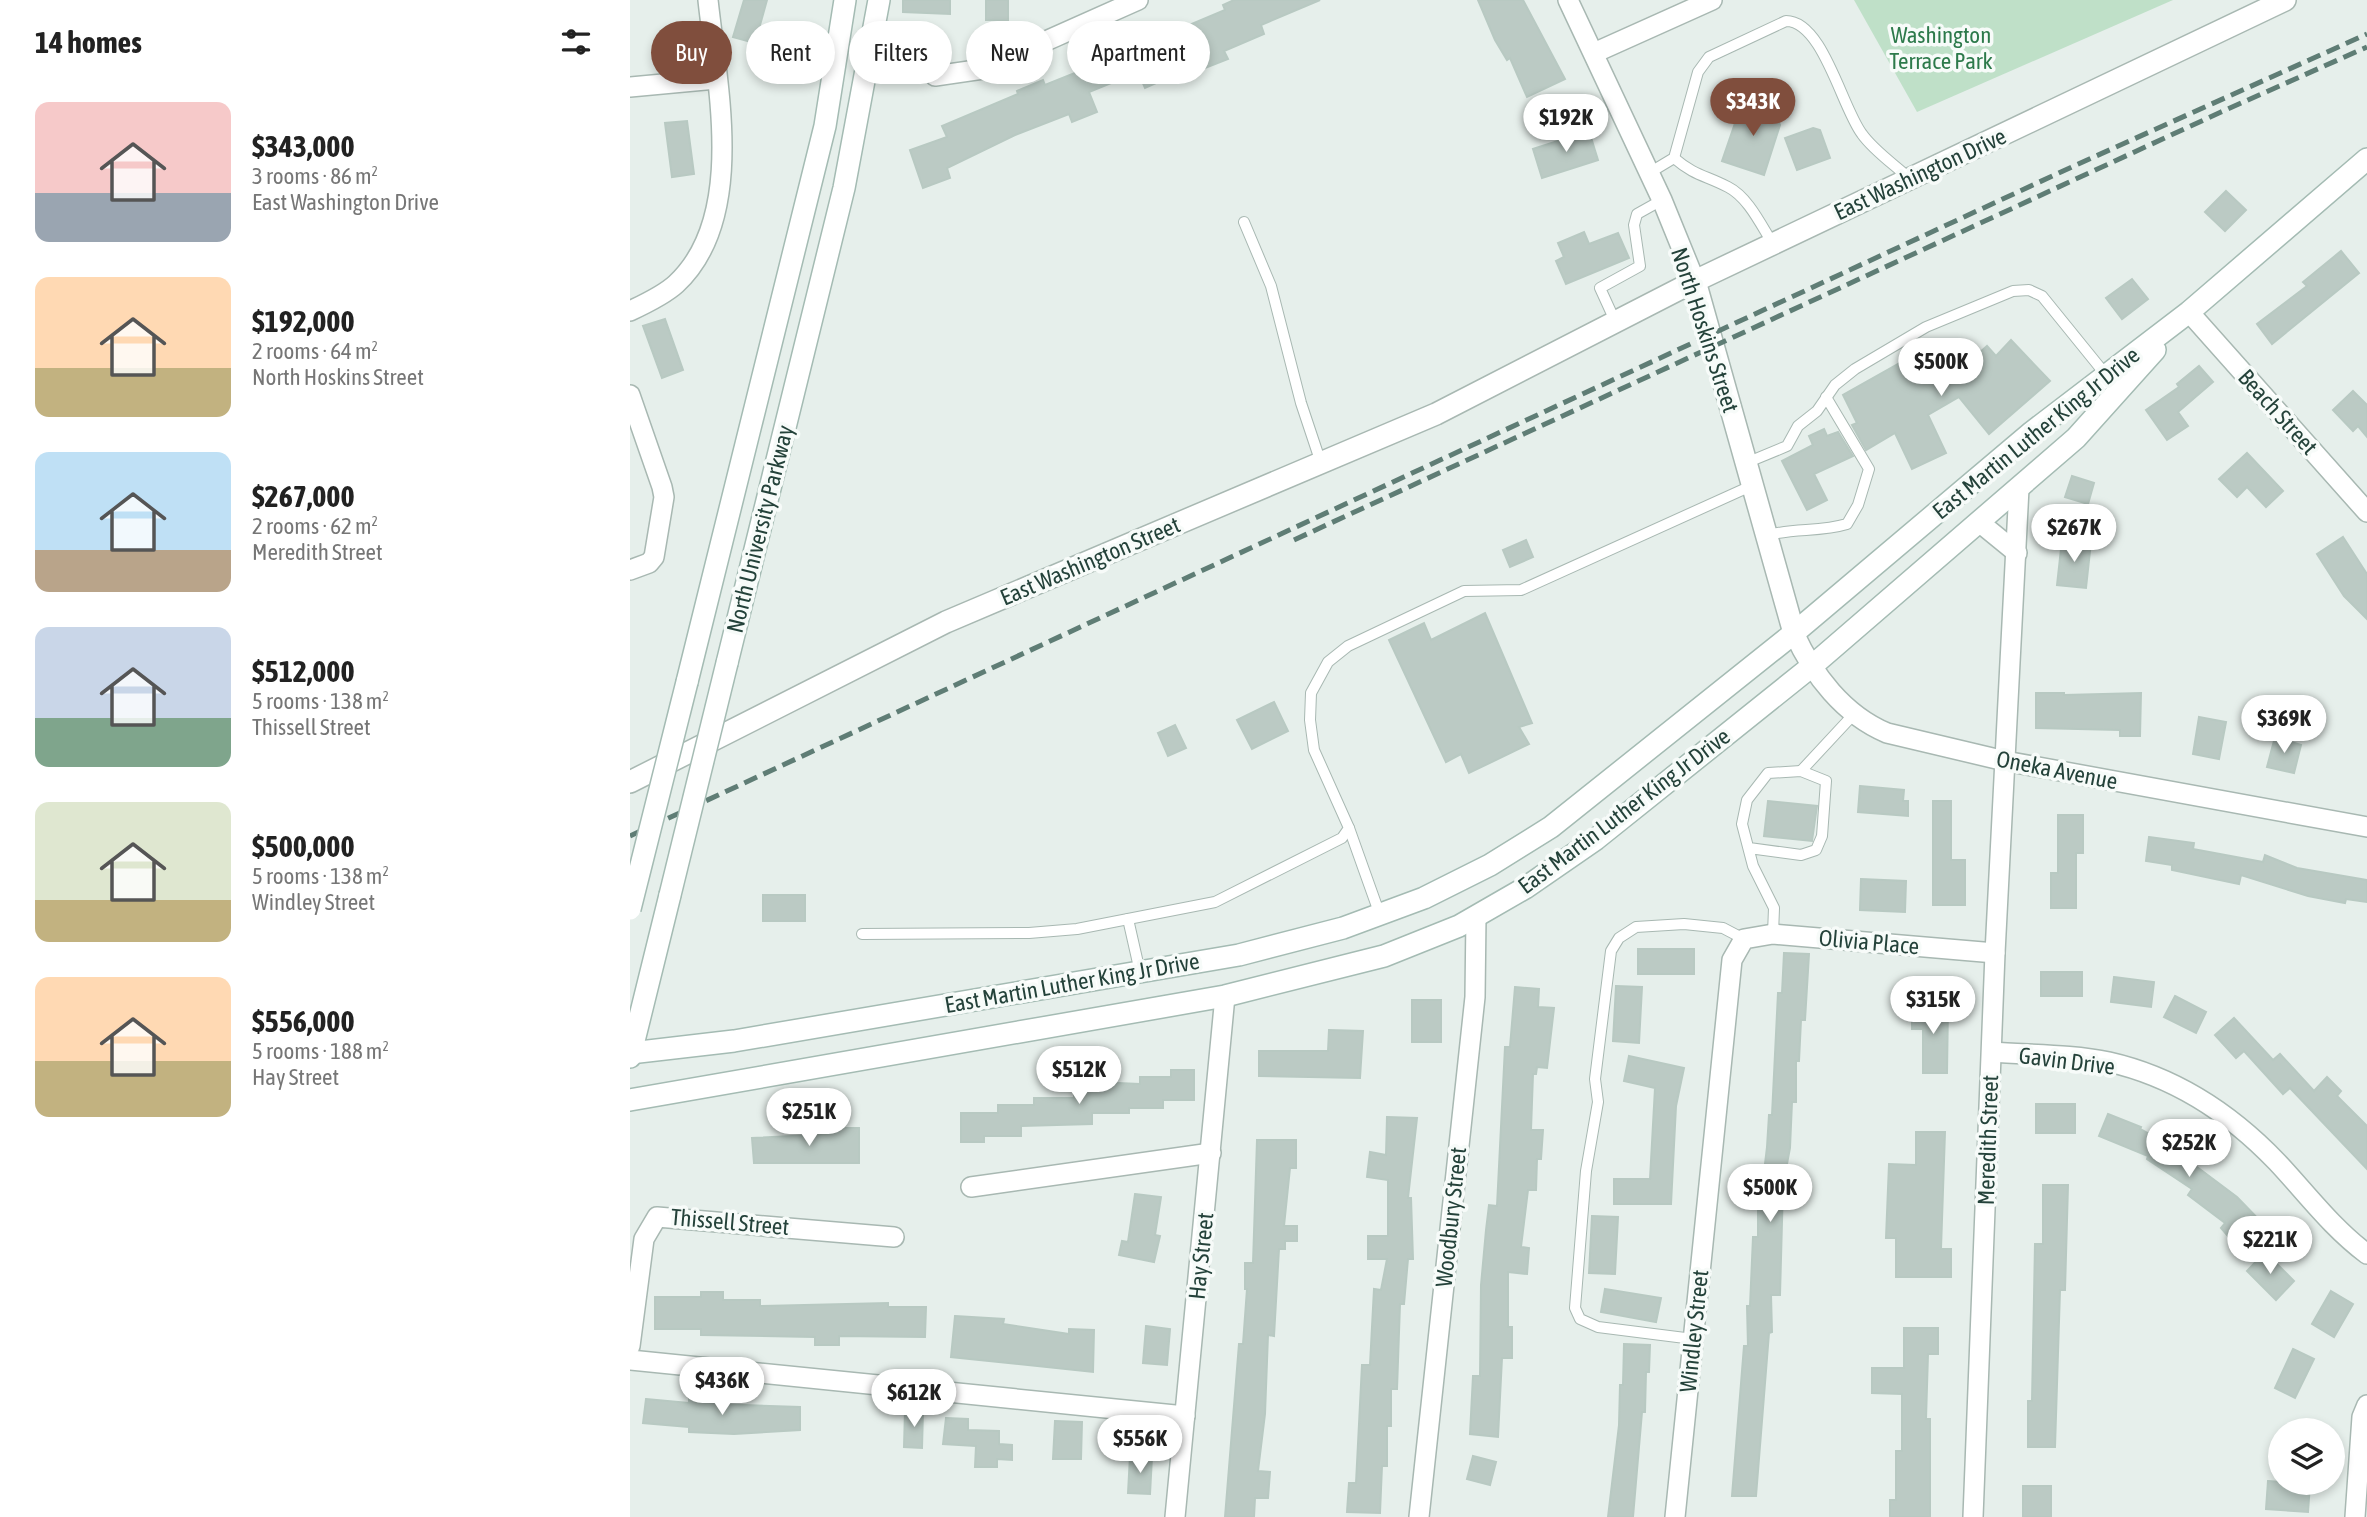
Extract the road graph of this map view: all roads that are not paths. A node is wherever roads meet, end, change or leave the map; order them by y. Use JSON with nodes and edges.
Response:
{"nodes":[{"id":1,"x":708,"y":0,"type":"edge"},
{"id":2,"x":845,"y":0,"type":"edge"},
{"id":3,"x":878,"y":0,"type":"edge"},
{"id":4,"x":1138,"y":0,"type":"edge"},
{"id":5,"x":1568,"y":0,"type":"edge"},
{"id":6,"x":1712,"y":0,"type":"edge"},
{"id":7,"x":2285,"y":0,"type":"edge"},
{"id":8,"x":710,"y":21,"type":"edge"},
{"id":9,"x":1594,"y":52,"type":"junction"},
{"id":10,"x":952,"y":74,"type":"edge"},
{"id":11,"x":662,"y":84,"type":"edge"},
{"id":12,"x":716,"y":84,"type":"edge"},
{"id":13,"x":630,"y":87,"type":"edge"},
{"id":14,"x":1674,"y":158,"type":"junction"},
{"id":15,"x":2367,"y":159,"type":"edge"},
{"id":16,"x":1649,"y":173,"type":"junction"},
{"id":17,"x":1910,"y":179,"type":"junction"},
{"id":18,"x":1662,"y":200,"type":"junction"},
{"id":19,"x":1244,"y":222,"type":"dead end"},
{"id":20,"x":1773,"y":244,"type":"junction"},
{"id":21,"x":1695,"y":281,"type":"junction"},
{"id":22,"x":630,"y":312,"type":"edge"},
{"id":23,"x":2189,"y":312,"type":"junction"},
{"id":24,"x":1616,"y":323,"type":"junction"},
{"id":25,"x":1557,"y":353,"type":"joint"},
{"id":26,"x":2106,"y":375,"type":"junction"},
{"id":27,"x":630,"y":395,"type":"edge"},
{"id":28,"x":1826,"y":397,"type":"junction"},
{"id":29,"x":1321,"y":463,"type":"junction"},
{"id":30,"x":1746,"y":463,"type":"junction"},
{"id":31,"x":1751,"y":486,"type":"junction"},
{"id":32,"x":2019,"y":488,"type":"junction"},
{"id":33,"x":2367,"y":512,"type":"edge"},
{"id":34,"x":1979,"y":522,"type":"junction"},
{"id":35,"x":1768,"y":535,"type":"junction"},
{"id":36,"x":2017,"y":553,"type":"junction"},
{"id":37,"x":630,"y":570,"type":"edge"},
{"id":38,"x":1794,"y":633,"type":"junction"},
{"id":39,"x":1812,"y":666,"type":"junction"},
{"id":40,"x":1853,"y":714,"type":"junction"},
{"id":41,"x":2005,"y":761,"type":"junction"},
{"id":42,"x":1801,"y":771,"type":"junction"},
{"id":43,"x":630,"y":782,"type":"edge"},
{"id":44,"x":2367,"y":827,"type":"edge"},
{"id":45,"x":1349,"y":828,"type":"junction"},
{"id":46,"x":1749,"y":848,"type":"junction"},
{"id":47,"x":630,"y":909,"type":"edge"},
{"id":48,"x":1380,"y":915,"type":"junction"},
{"id":49,"x":1476,"y":916,"type":"junction"},
{"id":50,"x":1128,"y":919,"type":"junction"},
{"id":51,"x":862,"y":934,"type":"dead end"},
{"id":52,"x":1773,"y":934,"type":"junction"},
{"id":53,"x":1744,"y":939,"type":"junction"},
{"id":54,"x":1995,"y":953,"type":"junction"},
{"id":55,"x":1140,"y":972,"type":"junction"},
{"id":56,"x":1225,"y":996,"type":"junction"},
{"id":57,"x":1992,"y":1052,"type":"junction"},
{"id":58,"x":630,"y":1054,"type":"edge"},
{"id":59,"x":630,"y":1100,"type":"edge"},
{"id":60,"x":1211,"y":1153,"type":"junction"},
{"id":61,"x":971,"y":1187,"type":"dead end"},
{"id":62,"x":894,"y":1237,"type":"dead end"},
{"id":63,"x":2367,"y":1254,"type":"edge"},
{"id":64,"x":1693,"y":1339,"type":"junction"},
{"id":65,"x":630,"y":1346,"type":"edge"},
{"id":66,"x":630,"y":1360,"type":"edge"},
{"id":67,"x":2367,"y":1405,"type":"edge"},
{"id":68,"x":1185,"y":1416,"type":"junction"},
{"id":69,"x":1175,"y":1517,"type":"edge"},
{"id":70,"x":1419,"y":1517,"type":"edge"},
{"id":71,"x":1675,"y":1517,"type":"edge"},
{"id":72,"x":1973,"y":1517,"type":"edge"},
{"id":73,"x":2355,"y":1517,"type":"edge"}],
"edges":[{"from":1,"to":8,"type":"street"},
{"from":2,"to":47,"type":"main road","name":"North University Parkway","bridge":true},
{"from":3,"to":58,"type":"main road","name":"North University Parkway","bridge":true},
{"from":4,"to":10,"type":"street"},
{"from":5,"to":9,"type":"street","name":"North Hoskins Street"},
{"from":6,"to":9,"type":"street"},
{"from":7,"to":17,"type":"main road","name":"East Washington Drive"},
{"from":9,"to":16,"type":"street","name":"North Hoskins Street"},
{"from":11,"to":13,"type":"street"},
{"from":12,"to":22,"type":"street"},
{"from":14,"to":16,"type":"lane"},
{"from":14,"to":17,"type":"lane"},
{"from":14,"to":20,"type":"lane"},
{"from":15,"to":23,"type":"main road","name":"East Martin Luther King Jr Drive"},
{"from":16,"to":18,"type":"street","name":"North Hoskins Street"},
{"from":17,"to":20,"type":"main road","name":"East Washington Drive"},
{"from":18,"to":21,"type":"street","name":"North Hoskins Street"},
{"from":18,"to":24,"type":"lane"},
{"from":19,"to":29,"type":"lane"},
{"from":20,"to":21,"type":"main road","name":"East Washington Drive"},
{"from":21,"to":24,"type":"main road","name":"East Washington Drive"},
{"from":21,"to":30,"type":"main road","name":"North Hoskins Street"},
{"from":23,"to":26,"type":"main road","name":"East Martin Luther King Jr Drive"},
{"from":23,"to":32,"type":"main road","name":"East Martin Luther King Jr Drive"},
{"from":23,"to":33,"type":"street","name":"Beach Street"},
{"from":24,"to":25,"type":"main road","name":"East Washington Drive"},
{"from":25,"to":29,"type":"main road","name":"East Washington Street"},
{"from":26,"to":28,"type":"lane"},
{"from":26,"to":38,"type":"main road","name":"East Martin Luther King Jr Drive"},
{"from":27,"to":37,"type":"street"},
{"from":28,"to":30,"type":"lane"},
{"from":28,"to":35,"type":"lane"},
{"from":29,"to":43,"type":"main road","name":"East Washington Street"},
{"from":30,"to":31,"type":"main road","name":"North Hoskins Street"},
{"from":31,"to":35,"type":"main road","name":"North Hoskins Street"},
{"from":31,"to":45,"type":"lane"},
{"from":32,"to":34,"type":"main road","name":"East Martin Luther King Jr Drive"},
{"from":32,"to":36,"type":"street","name":"Meredith Street"},
{"from":34,"to":36,"type":"street"},
{"from":34,"to":39,"type":"main road","name":"East Martin Luther King Jr Drive"},
{"from":35,"to":38,"type":"main road","name":"North Hoskins Street"},
{"from":36,"to":41,"type":"street","name":"Meredith Street"},
{"from":38,"to":39,"type":"street","name":"Oneka Avenue"},
{"from":38,"to":48,"type":"main road","name":"East Martin Luther King Jr Drive"},
{"from":39,"to":40,"type":"street","name":"Oneka Avenue"},
{"from":39,"to":49,"type":"main road","name":"East Martin Luther King Jr Drive"},
{"from":40,"to":41,"type":"street","name":"Oneka Avenue"},
{"from":40,"to":42,"type":"lane"},
{"from":41,"to":44,"type":"street","name":"Oneka Avenue"},
{"from":41,"to":54,"type":"street","name":"Meredith Street"},
{"from":42,"to":46,"type":"lane"},
{"from":42,"to":46,"type":"lane"},
{"from":45,"to":48,"type":"lane"},
{"from":45,"to":50,"type":"lane"},
{"from":46,"to":52,"type":"lane"},
{"from":48,"to":55,"type":"main road","name":"East Martin Luther King Jr Drive"},
{"from":49,"to":56,"type":"main road","name":"East Martin Luther King Jr Drive"},
{"from":49,"to":70,"type":"street","name":"Woodbury Street"},
{"from":50,"to":51,"type":"lane"},
{"from":50,"to":55,"type":"lane"},
{"from":52,"to":53,"type":"street","name":"Olivia Place"},
{"from":52,"to":54,"type":"street","name":"Olivia Place"},
{"from":53,"to":64,"type":"street","name":"Windley Street"},
{"from":53,"to":64,"type":"lane"},
{"from":54,"to":57,"type":"street","name":"Meredith Street"},
{"from":55,"to":58,"type":"main road","name":"East Martin Luther King Jr Drive"},
{"from":56,"to":59,"type":"main road","name":"East Martin Luther King Jr Drive"},
{"from":56,"to":60,"type":"street","name":"Hay Street"},
{"from":57,"to":63,"type":"street","name":"Gavin Drive"},
{"from":57,"to":72,"type":"street","name":"Meredith Street"},
{"from":60,"to":61,"type":"street"},
{"from":60,"to":68,"type":"street","name":"Hay Street"},
{"from":62,"to":65,"type":"street","name":"Thissell Street"},
{"from":64,"to":71,"type":"street","name":"Windley Street"},
{"from":66,"to":68,"type":"street"},
{"from":67,"to":73,"type":"street"},
{"from":68,"to":69,"type":"street","name":"Hay Street"}]}
